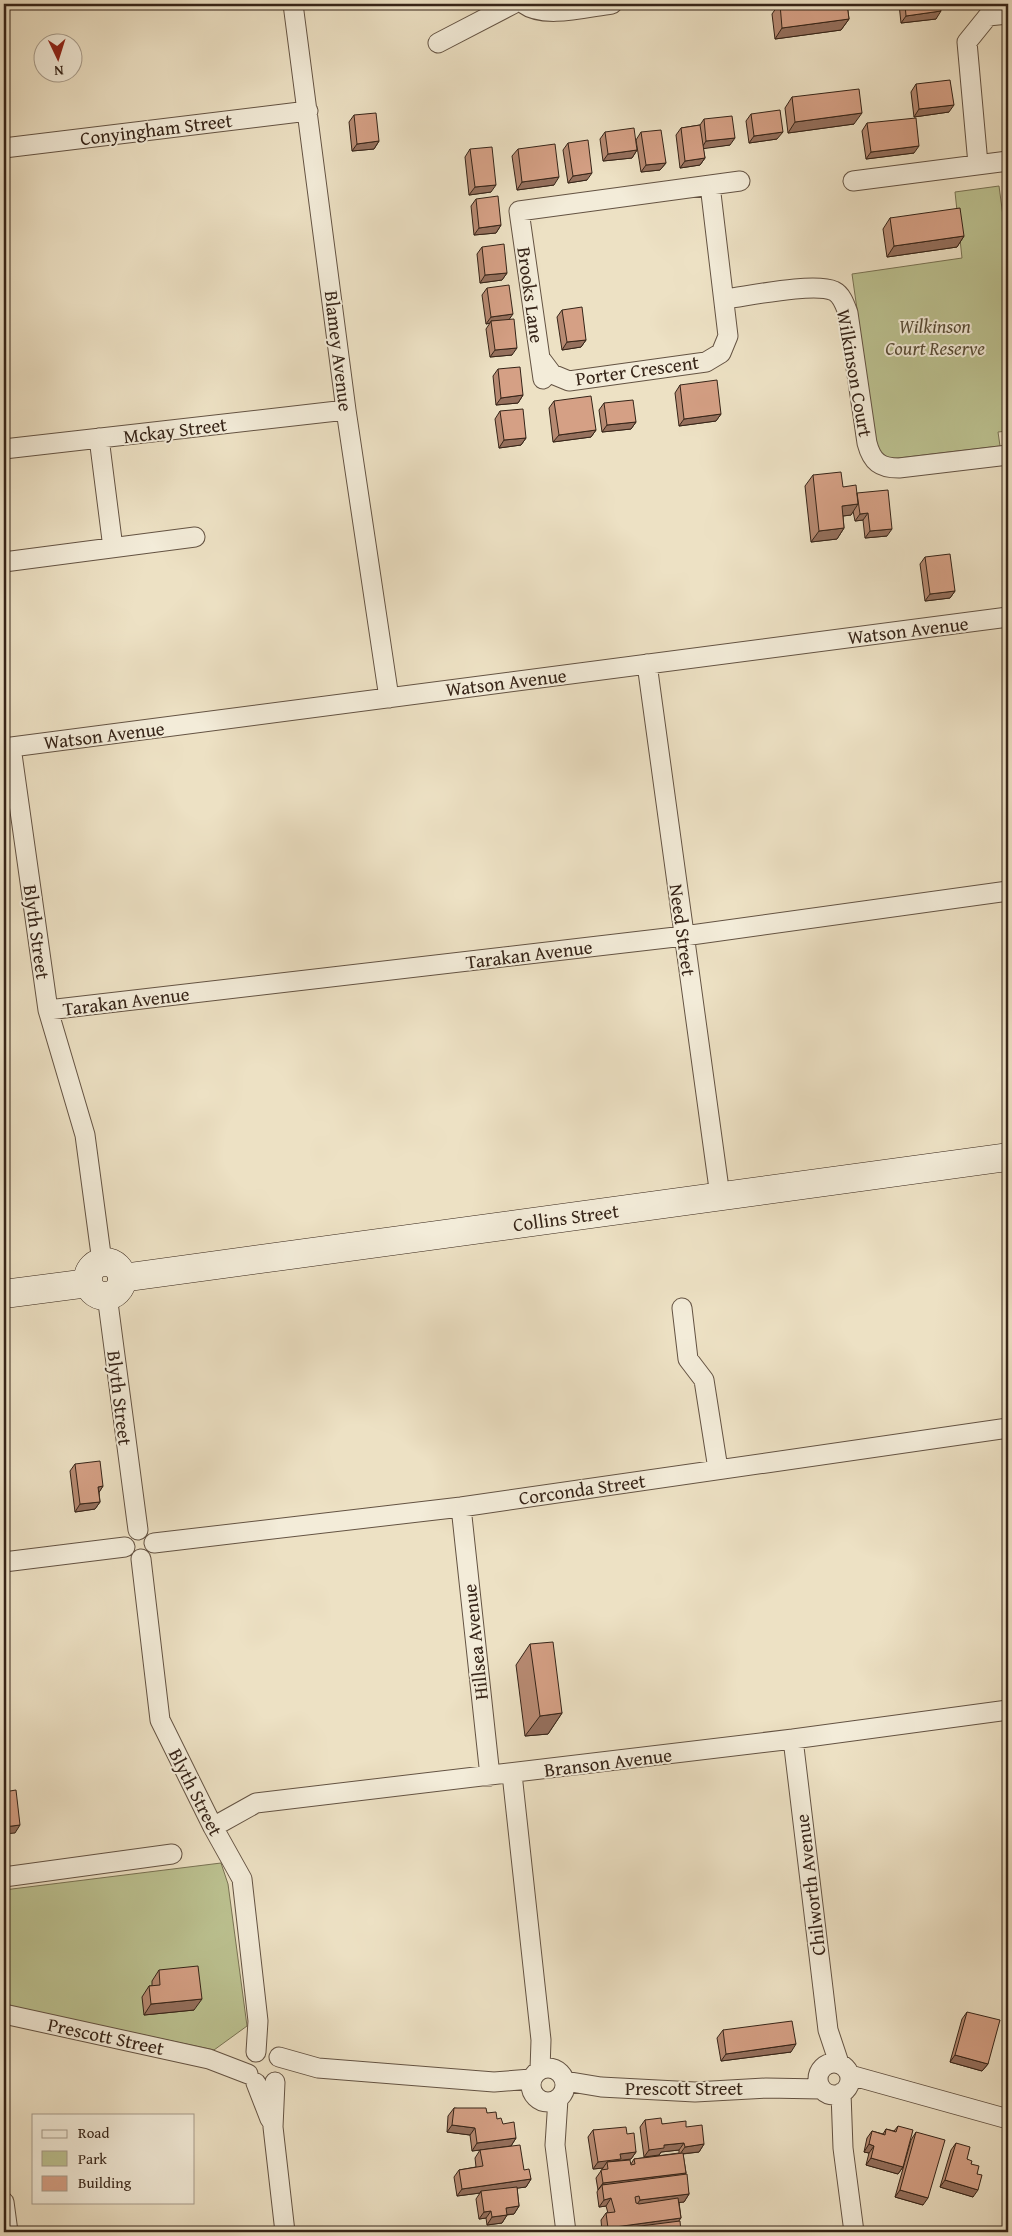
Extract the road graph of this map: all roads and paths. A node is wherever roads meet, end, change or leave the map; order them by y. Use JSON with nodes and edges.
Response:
{"nodes":[{"id":1,"x":293,"y":4,"type":"edge"},
{"id":2,"x":513,"y":4,"type":"edge"},
{"id":3,"x":524,"y":4,"type":"edge"},
{"id":4,"x":612,"y":4,"type":"edge"},
{"id":5,"x":1008,"y":14,"type":"edge"},
{"id":6,"x":438,"y":42,"type":"dead end"},
{"id":7,"x":308,"y":111,"type":"junction"},
{"id":8,"x":4,"y":148,"type":"edge"},
{"id":9,"x":1008,"y":161,"type":"edge"},
{"id":10,"x":978,"y":164,"type":"junction"},
{"id":11,"x":740,"y":181,"type":"dead end"},
{"id":12,"x":853,"y":182,"type":"dead end"},
{"id":13,"x":710,"y":185,"type":"junction"},
{"id":14,"x":724,"y":299,"type":"junction"},
{"id":15,"x":540,"y":358,"type":"junction"},
{"id":16,"x":543,"y":379,"type":"dead end"},
{"id":17,"x":346,"y":410,"type":"junction"},
{"id":18,"x":99,"y":438,"type":"junction"},
{"id":19,"x":4,"y":449,"type":"edge"},
{"id":20,"x":1008,"y":455,"type":"edge"},
{"id":21,"x":195,"y":537,"type":"dead end"},
{"id":22,"x":114,"y":548,"type":"junction"},
{"id":23,"x":4,"y":562,"type":"edge"},
{"id":24,"x":1008,"y":617,"type":"edge"},
{"id":25,"x":647,"y":664,"type":"junction"},
{"id":26,"x":389,"y":698,"type":"junction"},
{"id":27,"x":7,"y":747,"type":"edge"},
{"id":28,"x":1008,"y":891,"type":"edge"},
{"id":29,"x":684,"y":936,"type":"junction"},
{"id":30,"x":48,"y":1010,"type":"junction"},
{"id":31,"x":1008,"y":1157,"type":"edge"},
{"id":32,"x":720,"y":1196,"type":"junction"},
{"id":33,"x":105,"y":1280,"type":"junction"},
{"id":34,"x":4,"y":1294,"type":"edge"},
{"id":35,"x":682,"y":1308,"type":"dead end"},
{"id":36,"x":1008,"y":1428,"type":"edge"},
{"id":37,"x":718,"y":1469,"type":"junction"},
{"id":38,"x":460,"y":1507,"type":"junction"},
{"id":39,"x":138,"y":1530,"type":"junction"},
{"id":40,"x":154,"y":1543,"type":"junction"},
{"id":41,"x":125,"y":1547,"type":"junction"},
{"id":42,"x":141,"y":1559,"type":"junction"},
{"id":43,"x":4,"y":1562,"type":"edge"},
{"id":44,"x":1008,"y":1710,"type":"edge"},
{"id":45,"x":793,"y":1739,"type":"junction"},
{"id":46,"x":512,"y":1774,"type":"junction"},
{"id":47,"x":490,"y":1776,"type":"junction"},
{"id":48,"x":213,"y":1827,"type":"junction"},
{"id":49,"x":172,"y":1854,"type":"dead end"},
{"id":50,"x":4,"y":1878,"type":"edge"},
{"id":51,"x":4,"y":2014,"type":"edge"},
{"id":52,"x":264,"y":2066,"type":"junction"},
{"id":53,"x":834,"y":2080,"type":"junction"},
{"id":54,"x":548,"y":2085,"type":"junction"},
{"id":55,"x":1008,"y":2119,"type":"edge"},
{"id":56,"x":4,"y":2202,"type":"edge"},
{"id":57,"x":8,"y":2232,"type":"edge"},
{"id":58,"x":285,"y":2232,"type":"edge"},
{"id":59,"x":566,"y":2232,"type":"edge"},
{"id":60,"x":854,"y":2232,"type":"edge"}],
"edges":[{"from":1,"to":7,"type":"street","name":"Blamey Avenue"},
{"from":2,"to":6,"type":"street"},
{"from":3,"to":4,"type":"street"},
{"from":5,"to":10,"type":"street"},
{"from":7,"to":8,"type":"street","name":"Conyingham Street"},
{"from":7,"to":17,"type":"street","name":"Blamey Avenue"},
{"from":9,"to":10,"type":"street"},
{"from":10,"to":12,"type":"street"},
{"from":11,"to":13,"type":"street"},
{"from":13,"to":14,"type":"street","name":"Porter Crescent"},
{"from":13,"to":15,"type":"street","name":"Brooks Lane"},
{"from":14,"to":15,"type":"street","name":"Porter Crescent"},
{"from":14,"to":20,"type":"street","name":"Wilkinson Court"},
{"from":15,"to":16,"type":"street","name":"Brooks Lane"},
{"from":17,"to":18,"type":"street","name":"Mckay Street"},
{"from":17,"to":26,"type":"street","name":"Blamey Avenue"},
{"from":18,"to":19,"type":"street","name":"Mckay Street"},
{"from":18,"to":22,"type":"street"},
{"from":21,"to":22,"type":"street"},
{"from":22,"to":23,"type":"street"},
{"from":24,"to":25,"type":"street","name":"Watson Avenue"},
{"from":25,"to":26,"type":"street","name":"Watson Avenue"},
{"from":25,"to":29,"type":"street","name":"Need Street"},
{"from":26,"to":27,"type":"street","name":"Watson Avenue"},
{"from":27,"to":30,"type":"street","name":"Blyth Street"},
{"from":28,"to":29,"type":"street","name":"Tarakan Avenue"},
{"from":29,"to":30,"type":"street","name":"Tarakan Avenue"},
{"from":29,"to":32,"type":"street","name":"Need Street"},
{"from":30,"to":33,"type":"street","name":"Blyth Street"},
{"from":31,"to":32,"type":"street","name":"Collins Street"},
{"from":32,"to":33,"type":"street","name":"Collins Street"},
{"from":33,"to":34,"type":"street","name":"Collins Street"},
{"from":33,"to":39,"type":"street","name":"Blyth Street"},
{"from":35,"to":37,"type":"street"},
{"from":36,"to":37,"type":"street","name":"Corconda Street"},
{"from":37,"to":38,"type":"street","name":"Corconda Street"},
{"from":38,"to":40,"type":"street","name":"Corconda Street"},
{"from":38,"to":47,"type":"street","name":"Hillsea Avenue"},
{"from":39,"to":40,"type":"street"},
{"from":39,"to":41,"type":"street"},
{"from":40,"to":42,"type":"street"},
{"from":41,"to":42,"type":"street"},
{"from":41,"to":43,"type":"street"},
{"from":42,"to":48,"type":"street","name":"Blyth Street"},
{"from":44,"to":45,"type":"street","name":"Branson Avenue"},
{"from":45,"to":46,"type":"street","name":"Branson Avenue"},
{"from":45,"to":53,"type":"street","name":"Chilworth Avenue"},
{"from":46,"to":47,"type":"street","name":"Branson Avenue"},
{"from":46,"to":54,"type":"street"},
{"from":47,"to":48,"type":"street","name":"Branson Avenue"},
{"from":48,"to":52,"type":"street","name":"Blyth Street"},
{"from":49,"to":50,"type":"street"},
{"from":51,"to":52,"type":"street","name":"Prescott Street"},
{"from":52,"to":54,"type":"street","name":"Prescott Street"},
{"from":52,"to":58,"type":"street","name":"Blyth Street"},
{"from":53,"to":54,"type":"street","name":"Prescott Street"},
{"from":53,"to":55,"type":"street","name":"Prescott Street"},
{"from":53,"to":60,"type":"street","name":"Chilworth Avenue"},
{"from":54,"to":59,"type":"street"},
{"from":56,"to":57,"type":"street"}]}
